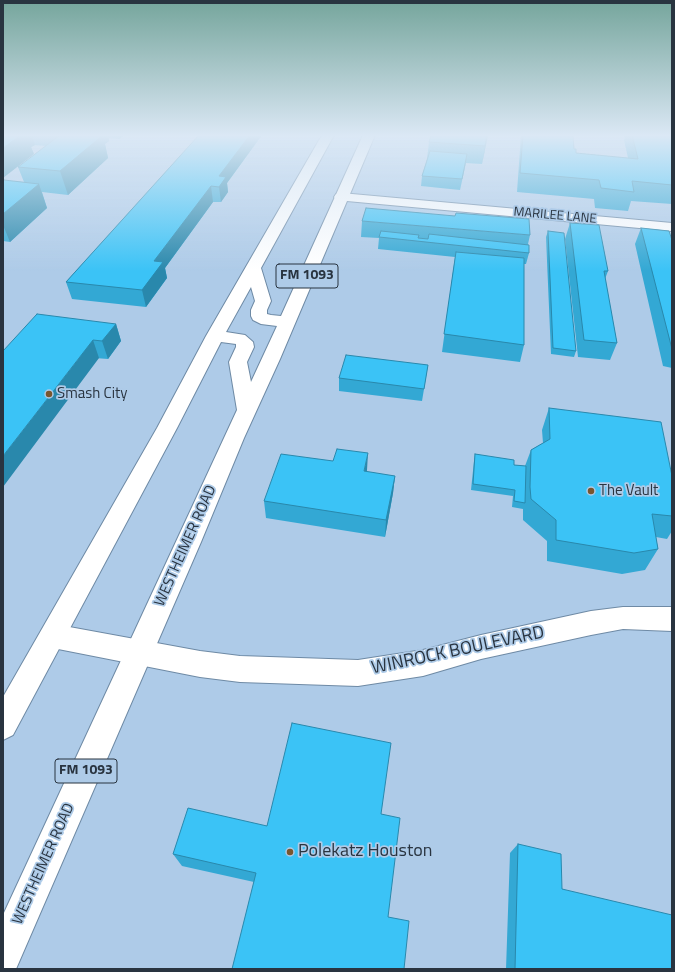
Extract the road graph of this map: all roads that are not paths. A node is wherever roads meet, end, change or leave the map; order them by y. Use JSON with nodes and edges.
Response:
{"nodes":[{"id":1,"x":302,"y":180,"type":"edge"},
{"id":2,"x":349,"y":180,"type":"edge"},
{"id":3,"x":342,"y":197,"type":"junction"},
{"id":4,"x":672,"y":227,"type":"edge"},
{"id":5,"x":253,"y":268,"type":"junction"},
{"id":6,"x":287,"y":322,"type":"junction"},
{"id":7,"x":215,"y":336,"type":"junction"},
{"id":8,"x":247,"y":411,"type":"junction"},
{"id":9,"x":672,"y":619,"type":"edge"},
{"id":10,"x":53,"y":636,"type":"junction"},
{"id":11,"x":139,"y":652,"type":"junction"},
{"id":12,"x":3,"y":725,"type":"edge"},
{"id":13,"x":3,"y":956,"type":"edge"}],
"edges":[{"from":1,"to":5,"type":"main road","number":"FM 1093"},
{"from":2,"to":3,"type":"main road","name":"WESTHEIMER ROAD","number":"FM 1093"},
{"from":3,"to":4,"type":"main road","name":"MARILEE LANE"},
{"from":3,"to":6,"type":"main road","name":"WESTHEIMER ROAD","number":"FM 1093"},
{"from":5,"to":6,"type":"main road"},
{"from":5,"to":7,"type":"main road","number":"FM 1093"},
{"from":6,"to":8,"type":"main road","name":"WESTHEIMER ROAD","number":"FM 1093"},
{"from":7,"to":8,"type":"main road"},
{"from":7,"to":10,"type":"main road","number":"FM 1093"},
{"from":8,"to":11,"type":"main road","name":"WESTHEIMER ROAD","number":"FM 1093"},
{"from":9,"to":11,"type":"main road","name":"WINROCK BOULEVARD"},
{"from":10,"to":11,"type":"main road","name":"WINROCK BOULEVARD"},
{"from":10,"to":12,"type":"main road","number":"FM 1093"},
{"from":11,"to":13,"type":"main road","name":"WESTHEIMER ROAD","number":"FM 1093"}]}
